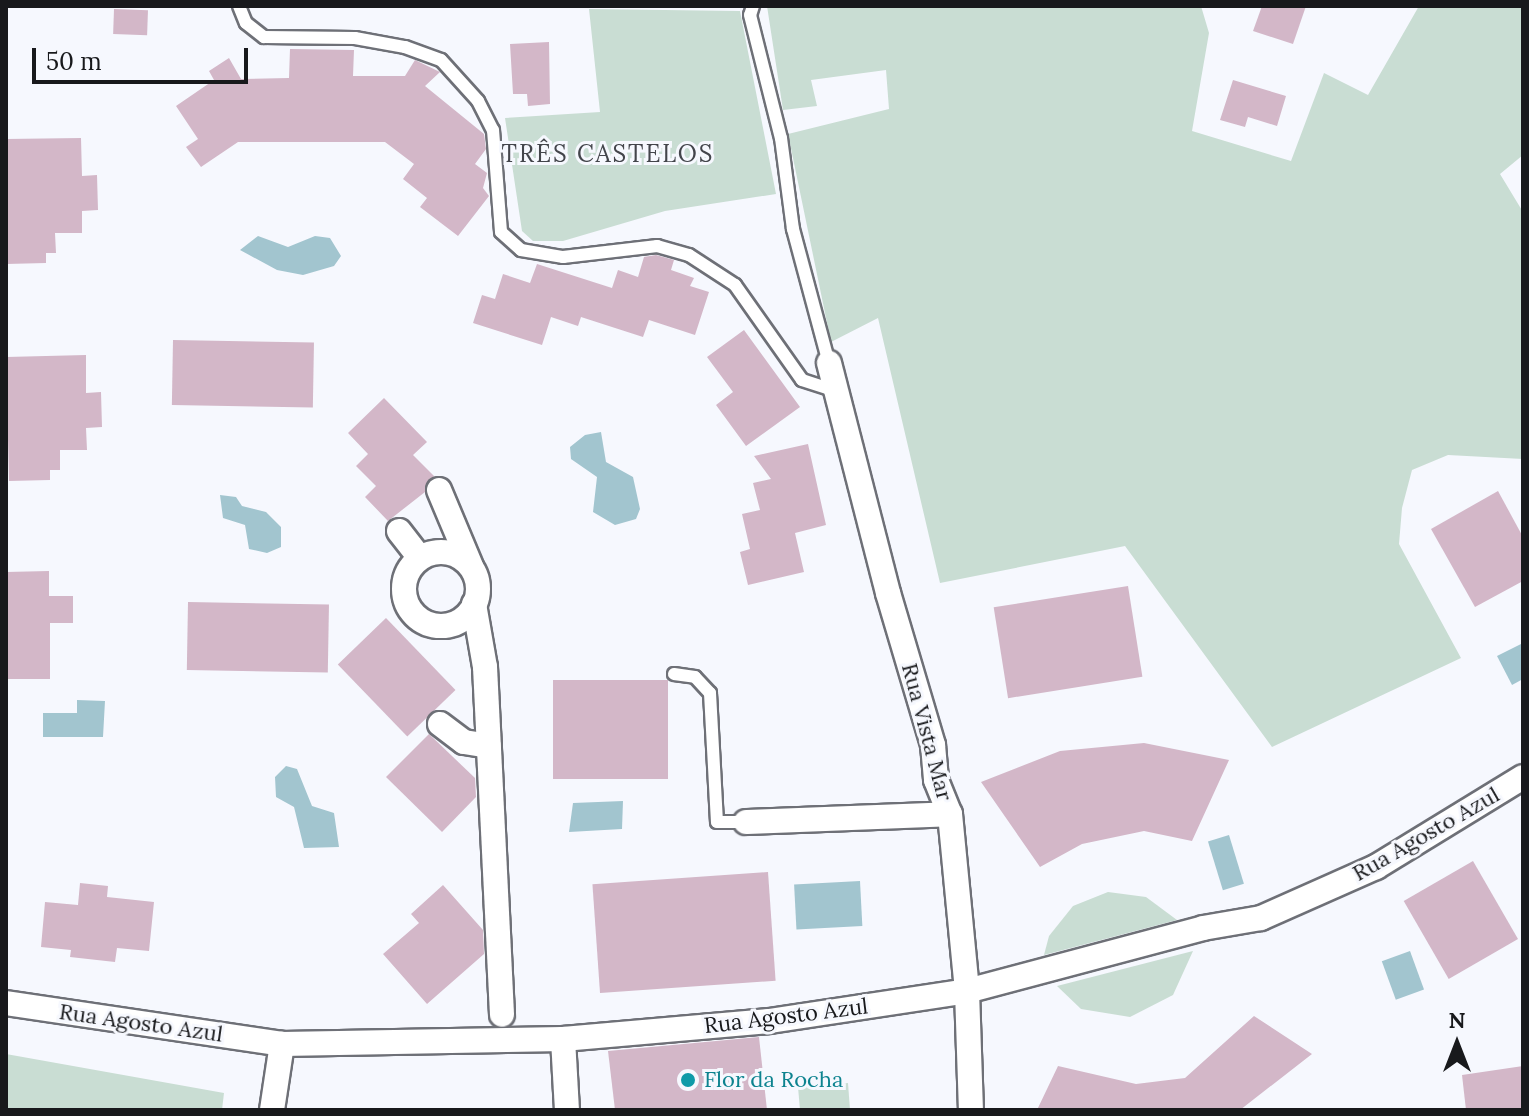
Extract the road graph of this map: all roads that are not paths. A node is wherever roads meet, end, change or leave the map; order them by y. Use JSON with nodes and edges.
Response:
{"nodes":[{"id":1,"x":239,"y":6,"type":"edge"},
{"id":2,"x":753,"y":6,"type":"edge"},
{"id":3,"x":829,"y":363,"type":"joint"},
{"id":4,"x":836,"y":391,"type":"junction"},
{"id":5,"x":439,"y":490,"type":"dead end"},
{"id":6,"x":399,"y":531,"type":"dead end"},
{"id":7,"x":420,"y":558,"type":"junction"},
{"id":8,"x":474,"y":572,"type":"junction"},
{"id":9,"x":474,"y":604,"type":"junction"},
{"id":10,"x":674,"y":674,"type":"dead end"},
{"id":11,"x":440,"y":724,"type":"dead end"},
{"id":12,"x":489,"y":746,"type":"junction"},
{"id":13,"x":1523,"y":777,"type":"edge"},
{"id":14,"x":950,"y":814,"type":"junction"},
{"id":15,"x":746,"y":822,"type":"joint"},
{"id":16,"x":967,"y":991,"type":"junction"},
{"id":17,"x":6,"y":1003,"type":"edge"},
{"id":18,"x":502,"y":1015,"type":"dead end"},
{"id":19,"x":563,"y":1039,"type":"junction"},
{"id":20,"x":282,"y":1044,"type":"junction"},
{"id":21,"x":272,"y":1110,"type":"edge"},
{"id":22,"x":567,"y":1110,"type":"edge"},
{"id":23,"x":971,"y":1110,"type":"edge"}],
"edges":[{"from":1,"to":4,"type":"lane"},
{"from":2,"to":3,"type":"lane"},
{"from":3,"to":4,"type":"street","name":"Rua Vista Mar"},
{"from":4,"to":14,"type":"street","name":"Rua Vista Mar"},
{"from":5,"to":8,"type":"street"},
{"from":6,"to":7,"type":"street"},
{"from":7,"to":8,"type":"street"},
{"from":7,"to":9,"type":"street"},
{"from":8,"to":9,"type":"street"},
{"from":9,"to":12,"type":"street"},
{"from":10,"to":15,"type":"lane"},
{"from":11,"to":12,"type":"street"},
{"from":12,"to":18,"type":"street"},
{"from":13,"to":16,"type":"street","name":"Rua Agosto Azul"},
{"from":14,"to":15,"type":"street"},
{"from":14,"to":16,"type":"street","name":"Rua Vista Mar"},
{"from":16,"to":19,"type":"street","name":"Rua Agosto Azul"},
{"from":16,"to":23,"type":"street","name":"Rua Vista Mar"},
{"from":17,"to":20,"type":"street","name":"Rua Agosto Azul"},
{"from":19,"to":20,"type":"street","name":"Rua Agosto Azul"},
{"from":19,"to":22,"type":"street"},
{"from":20,"to":21,"type":"street"}]}
